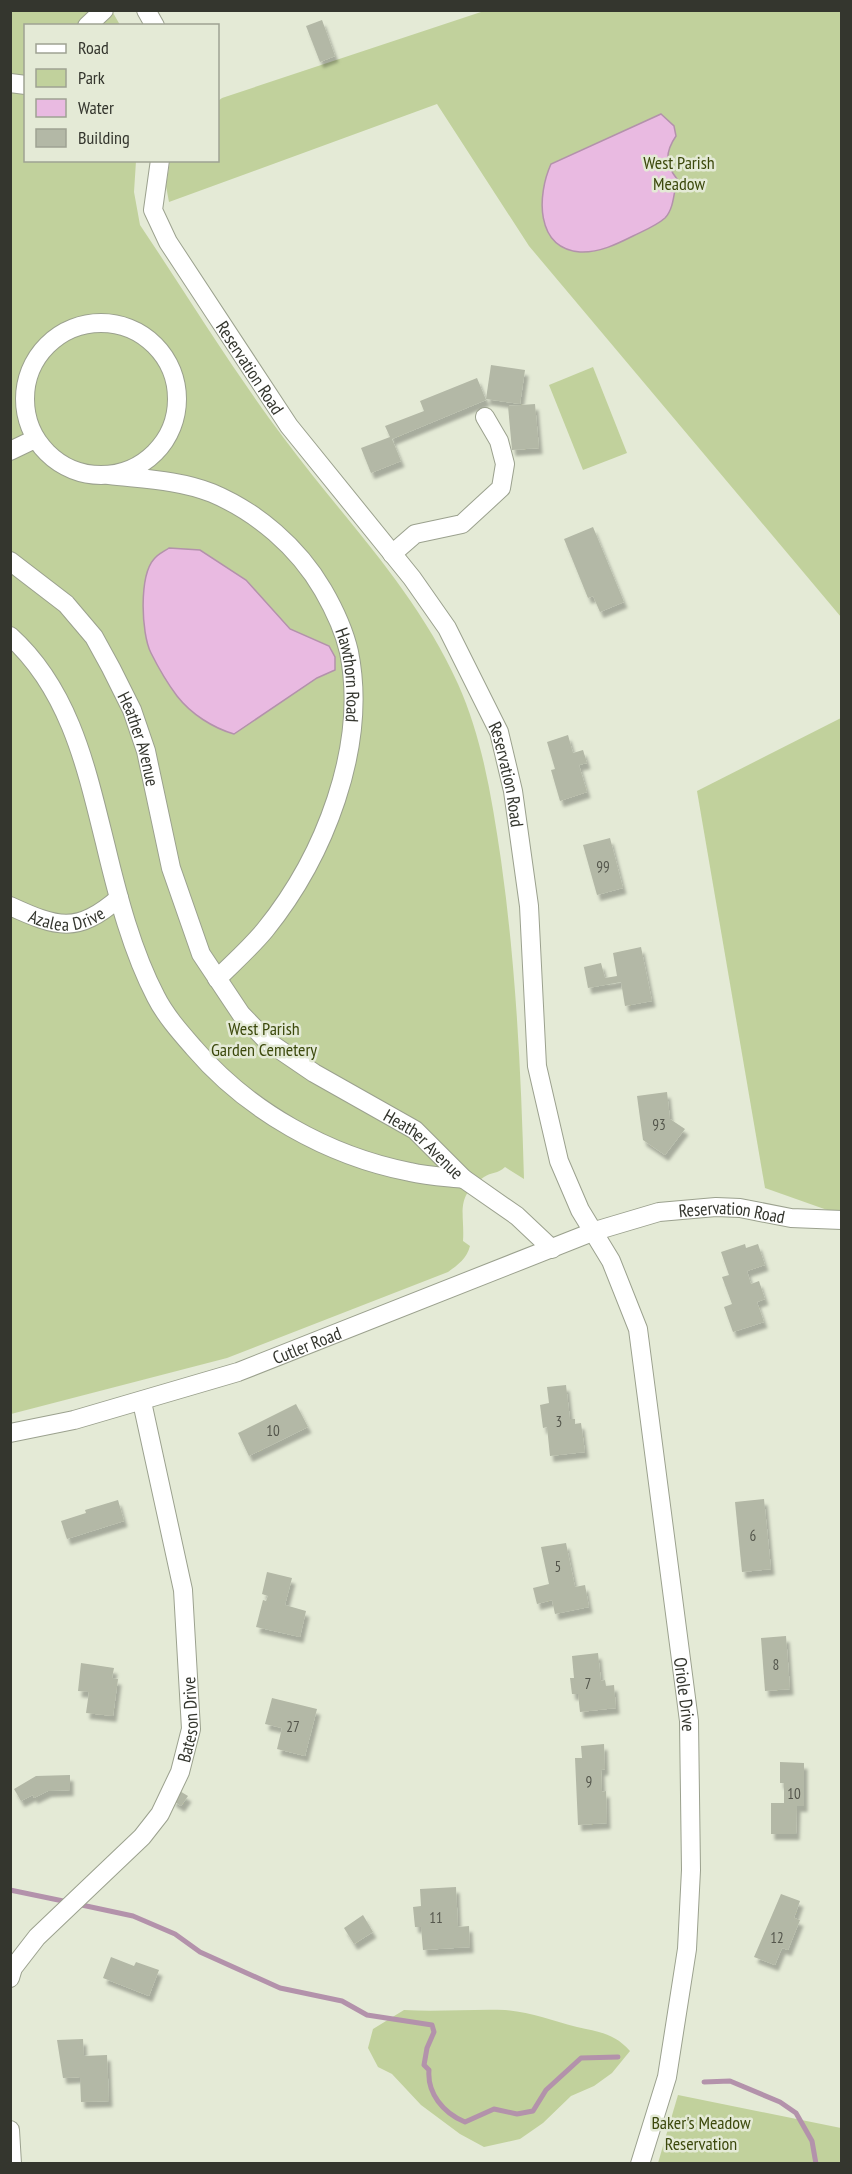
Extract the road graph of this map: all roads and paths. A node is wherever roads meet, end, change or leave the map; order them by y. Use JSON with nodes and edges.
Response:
{"nodes":[{"id":1,"x":104,"y":10,"type":"edge"},
{"id":2,"x":146,"y":10,"type":"edge"},
{"id":3,"x":89,"y":24,"type":"edge"},
{"id":4,"x":153,"y":24,"type":"edge"},
{"id":5,"x":160,"y":162,"type":"edge"},
{"id":6,"x":485,"y":417,"type":"dead end"},
{"id":7,"x":35,"y":438,"type":"junction"},
{"id":8,"x":10,"y":451,"type":"edge"},
{"id":9,"x":110,"y":475,"type":"junction"},
{"id":10,"x":393,"y":554,"type":"junction"},
{"id":11,"x":10,"y":561,"type":"edge"},
{"id":12,"x":10,"y":636,"type":"edge"},
{"id":13,"x":119,"y":897,"type":"junction"},
{"id":14,"x":10,"y":906,"type":"edge"},
{"id":15,"x":217,"y":979,"type":"junction"},
{"id":16,"x":464,"y":1179,"type":"junction"},
{"id":17,"x":842,"y":1220,"type":"edge"},
{"id":18,"x":595,"y":1231,"type":"junction"},
{"id":19,"x":552,"y":1249,"type":"junction"},
{"id":20,"x":142,"y":1402,"type":"junction"},
{"id":21,"x":10,"y":1433,"type":"edge"},
{"id":22,"x":10,"y":1978,"type":"edge"},
{"id":23,"x":10,"y":2130,"type":"edge"},
{"id":24,"x":12,"y":2163,"type":"edge"},
{"id":25,"x":640,"y":2163,"type":"edge"}],
"edges":[{"from":1,"to":3,"type":"street"},
{"from":2,"to":4,"type":"street"},
{"from":5,"to":10,"type":"street","name":"Reservation Road"},
{"from":6,"to":10,"type":"street"},
{"from":7,"to":8,"type":"street"},
{"from":7,"to":9,"type":"street"},
{"from":7,"to":9,"type":"street"},
{"from":9,"to":15,"type":"street","name":"Hawthorn Road"},
{"from":10,"to":18,"type":"street","name":"Reservation Road"},
{"from":11,"to":15,"type":"street","name":"Heather Avenue"},
{"from":12,"to":13,"type":"street","name":"Heather Avenue"},
{"from":13,"to":14,"type":"street","name":"Azalea Drive"},
{"from":13,"to":16,"type":"street","name":"Heather Avenue"},
{"from":15,"to":16,"type":"street","name":"Heather Avenue"},
{"from":16,"to":19,"type":"street"},
{"from":17,"to":18,"type":"street","name":"Reservation Road"},
{"from":18,"to":19,"type":"street","name":"Cutler Road"},
{"from":18,"to":25,"type":"street","name":"Oriole Drive"},
{"from":19,"to":20,"type":"street","name":"Cutler Road"},
{"from":20,"to":21,"type":"street","name":"Cutler Road"},
{"from":20,"to":22,"type":"street","name":"Bateson Drive"},
{"from":23,"to":24,"type":"street"}]}
